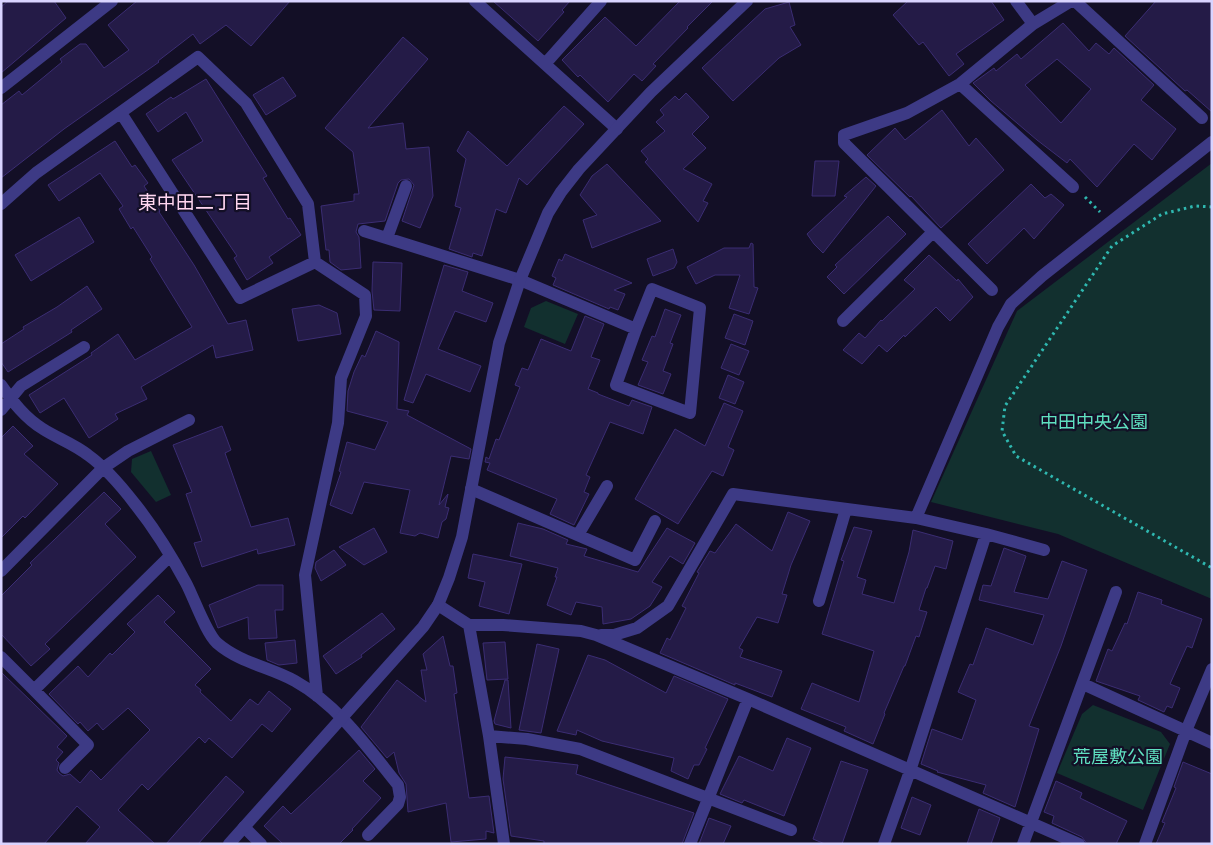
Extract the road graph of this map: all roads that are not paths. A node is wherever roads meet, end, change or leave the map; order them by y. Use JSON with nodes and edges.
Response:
{"nodes":[{"id":1,"x":112,"y":1,"type":"edge"},
{"id":2,"x":475,"y":1,"type":"edge"},
{"id":3,"x":601,"y":1,"type":"edge"},
{"id":4,"x":747,"y":1,"type":"edge"},
{"id":5,"x":1016,"y":1,"type":"edge"},
{"id":6,"x":1071,"y":1,"type":"edge"},
{"id":7,"x":1075,"y":1,"type":"edge"},
{"id":8,"x":1033,"y":24,"type":"junction"},
{"id":9,"x":545,"y":64,"type":"junction"},
{"id":10,"x":960,"y":84,"type":"junction"},
{"id":11,"x":1,"y":88,"type":"edge"},
{"id":12,"x":121,"y":113,"type":"junction"},
{"id":13,"x":1202,"y":118,"type":"dead end"},
{"id":14,"x":617,"y":129,"type":"junction"},
{"id":15,"x":1212,"y":142,"type":"edge"},
{"id":16,"x":406,"y":186,"type":"dead end"},
{"id":17,"x":1073,"y":187,"type":"road end"},
{"id":18,"x":1,"y":204,"type":"edge"},
{"id":19,"x":364,"y":231,"type":"dead end"},
{"id":20,"x":934,"y":232,"type":"junction"},
{"id":21,"x":386,"y":238,"type":"junction"},
{"id":22,"x":314,"y":262,"type":"junction"},
{"id":23,"x":520,"y":280,"type":"junction"},
{"id":24,"x":992,"y":290,"type":"dead end"},
{"id":25,"x":844,"y":321,"type":"dead end"},
{"id":26,"x":636,"y":329,"type":"junction"},
{"id":27,"x":84,"y":347,"type":"dead end"},
{"id":28,"x":1,"y":385,"type":"edge"},
{"id":29,"x":11,"y":399,"type":"junction"},
{"id":30,"x":1,"y":410,"type":"edge"},
{"id":31,"x":189,"y":420,"type":"dead end"},
{"id":32,"x":103,"y":468,"type":"junction"},
{"id":33,"x":607,"y":486,"type":"dead end"},
{"id":34,"x":471,"y":489,"type":"junction"},
{"id":35,"x":846,"y":509,"type":"junction"},
{"id":36,"x":916,"y":518,"type":"junction"},
{"id":37,"x":655,"y":521,"type":"dead end"},
{"id":38,"x":986,"y":534,"type":"junction"},
{"id":39,"x":578,"y":535,"type":"junction"},
{"id":40,"x":1044,"y":550,"type":"dead end"},
{"id":41,"x":170,"y":556,"type":"junction"},
{"id":42,"x":1,"y":571,"type":"edge"},
{"id":43,"x":1116,"y":592,"type":"dead end"},
{"id":44,"x":819,"y":601,"type":"dead end"},
{"id":45,"x":438,"y":605,"type":"junction"},
{"id":46,"x":469,"y":625,"type":"junction"},
{"id":47,"x":596,"y":634,"type":"junction"},
{"id":48,"x":1,"y":657,"type":"edge"},
{"id":49,"x":1212,"y":669,"type":"edge"},
{"id":50,"x":1083,"y":684,"type":"junction"},
{"id":51,"x":34,"y":690,"type":"junction"},
{"id":52,"x":318,"y":696,"type":"junction"},
{"id":53,"x":748,"y":699,"type":"junction"},
{"id":54,"x":343,"y":718,"type":"junction"},
{"id":55,"x":1186,"y":731,"type":"junction"},
{"id":56,"x":489,"y":736,"type":"junction"},
{"id":57,"x":1212,"y":743,"type":"edge"},
{"id":58,"x":65,"y":768,"type":"dead end"},
{"id":59,"x":910,"y":771,"type":"junction"},
{"id":60,"x":709,"y":798,"type":"junction"},
{"id":61,"x":1031,"y":822,"type":"junction"},
{"id":62,"x":244,"y":827,"type":"junction"},
{"id":63,"x":792,"y":830,"type":"dead end"},
{"id":64,"x":368,"y":835,"type":"dead end"},
{"id":65,"x":229,"y":844,"type":"edge"},
{"id":66,"x":261,"y":844,"type":"edge"},
{"id":67,"x":504,"y":844,"type":"edge"},
{"id":68,"x":690,"y":844,"type":"edge"},
{"id":69,"x":884,"y":844,"type":"edge"},
{"id":70,"x":1024,"y":844,"type":"edge"},
{"id":71,"x":1079,"y":844,"type":"edge"},
{"id":72,"x":1145,"y":844,"type":"edge"}],
"edges":[{"from":1,"to":11,"type":"street"},
{"from":2,"to":9,"type":"street"},
{"from":3,"to":9,"type":"street"},
{"from":4,"to":14,"type":"street"},
{"from":5,"to":8,"type":"street"},
{"from":6,"to":8,"type":"street"},
{"from":7,"to":13,"type":"street"},
{"from":8,"to":10,"type":"street"},
{"from":9,"to":14,"type":"street"},
{"from":10,"to":17,"type":"street"},
{"from":10,"to":20,"type":"street"},
{"from":12,"to":18,"type":"street"},
{"from":12,"to":22,"type":"street"},
{"from":12,"to":22,"type":"street"},
{"from":14,"to":23,"type":"street"},
{"from":15,"to":36,"type":"street"},
{"from":16,"to":21,"type":"street"},
{"from":19,"to":21,"type":"street"},
{"from":20,"to":24,"type":"street"},
{"from":20,"to":25,"type":"street"},
{"from":21,"to":23,"type":"street"},
{"from":22,"to":52,"type":"street"},
{"from":23,"to":26,"type":"street"},
{"from":23,"to":34,"type":"street"},
{"from":26,"to":26,"type":"street"},
{"from":27,"to":29,"type":"street"},
{"from":28,"to":29,"type":"street"},
{"from":29,"to":30,"type":"street"},
{"from":29,"to":32,"type":"street"},
{"from":31,"to":32,"type":"street"},
{"from":32,"to":41,"type":"street"},
{"from":32,"to":42,"type":"street"},
{"from":33,"to":39,"type":"street"},
{"from":34,"to":39,"type":"street"},
{"from":34,"to":45,"type":"street"},
{"from":35,"to":36,"type":"street"},
{"from":35,"to":44,"type":"street"},
{"from":35,"to":47,"type":"street"},
{"from":36,"to":38,"type":"street"},
{"from":37,"to":39,"type":"street"},
{"from":38,"to":40,"type":"street"},
{"from":38,"to":59,"type":"street"},
{"from":41,"to":51,"type":"street"},
{"from":41,"to":52,"type":"street"},
{"from":43,"to":50,"type":"street"},
{"from":45,"to":46,"type":"street"},
{"from":45,"to":54,"type":"street"},
{"from":46,"to":47,"type":"street"},
{"from":46,"to":56,"type":"street"},
{"from":47,"to":53,"type":"street"},
{"from":48,"to":51,"type":"street"},
{"from":49,"to":55,"type":"street"},
{"from":50,"to":55,"type":"street"},
{"from":50,"to":61,"type":"street"},
{"from":51,"to":58,"type":"street"},
{"from":52,"to":54,"type":"street"},
{"from":53,"to":59,"type":"street"},
{"from":53,"to":60,"type":"street"},
{"from":54,"to":62,"type":"street"},
{"from":54,"to":64,"type":"street"},
{"from":55,"to":57,"type":"street"},
{"from":55,"to":72,"type":"street"},
{"from":56,"to":60,"type":"street"},
{"from":56,"to":67,"type":"street"},
{"from":59,"to":61,"type":"street"},
{"from":59,"to":69,"type":"street"},
{"from":60,"to":63,"type":"street"},
{"from":60,"to":68,"type":"street"},
{"from":61,"to":70,"type":"street"},
{"from":61,"to":71,"type":"street"},
{"from":62,"to":65,"type":"street"},
{"from":62,"to":66,"type":"street"}]}
